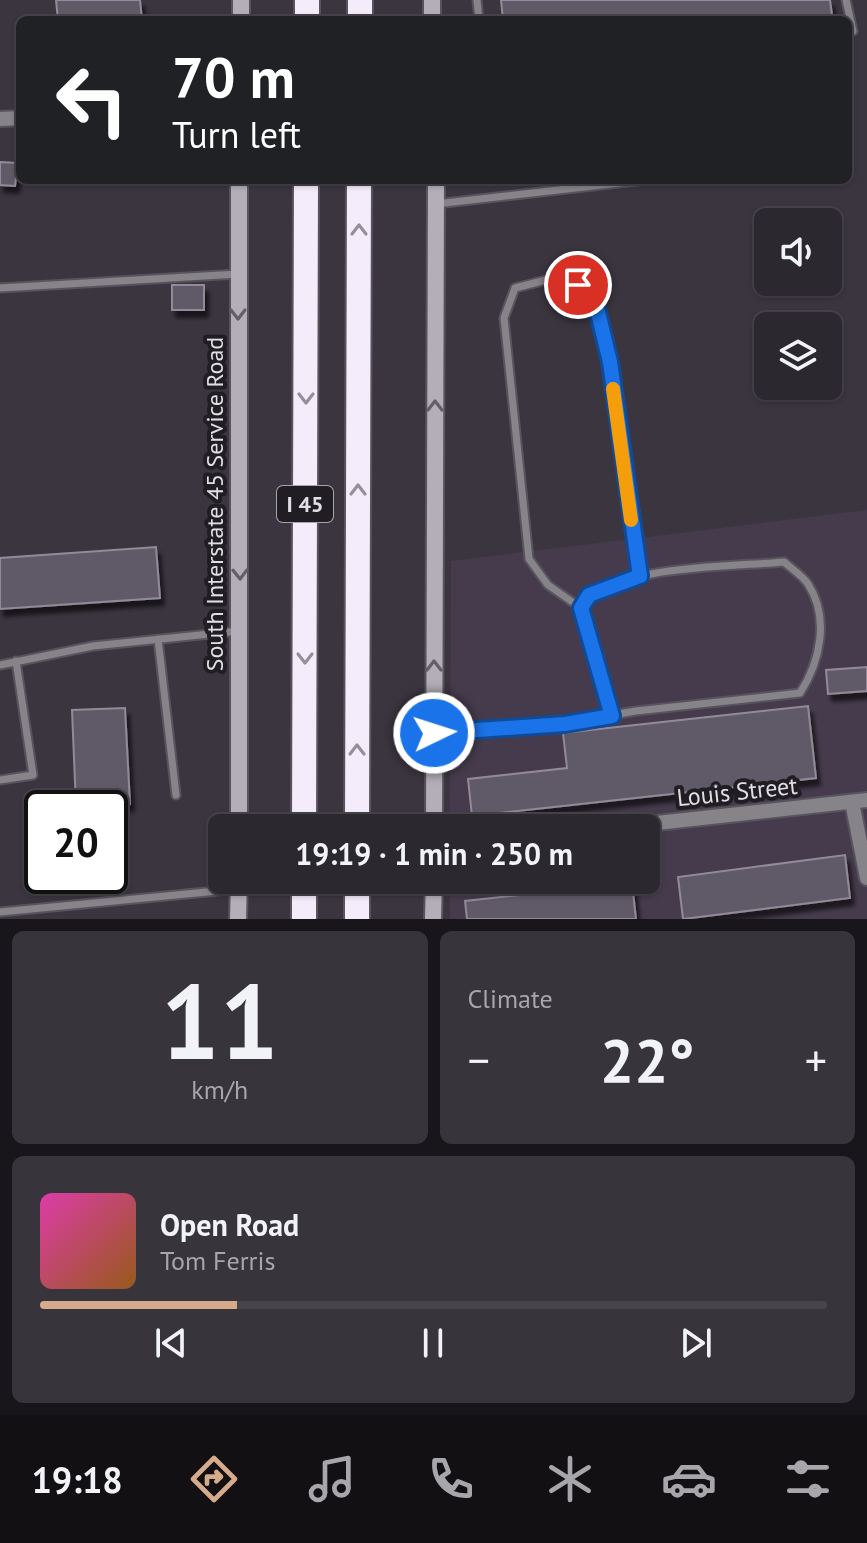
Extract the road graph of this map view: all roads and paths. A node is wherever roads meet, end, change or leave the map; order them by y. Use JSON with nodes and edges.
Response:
{"nodes":[{"id":1,"x":852,"y":27,"type":"edge"},
{"id":2,"x":853,"y":31,"type":"dead end"},
{"id":3,"x":239,"y":184,"type":"edge"},
{"id":4,"x":306,"y":184,"type":"edge"},
{"id":5,"x":359,"y":184,"type":"edge"},
{"id":6,"x":436,"y":184,"type":"edge"},
{"id":7,"x":605,"y":184,"type":"edge"},
{"id":8,"x":436,"y":204,"type":"junction"},
{"id":9,"x":238,"y":274,"type":"junction"},
{"id":10,"x":0,"y":288,"type":"edge"},
{"id":11,"x":640,"y":576,"type":"junction"},
{"id":12,"x":581,"y":608,"type":"junction"},
{"id":13,"x":241,"y":631,"type":"junction"},
{"id":14,"x":158,"y":639,"type":"junction"},
{"id":15,"x":16,"y":661,"type":"junction"},
{"id":16,"x":0,"y":665,"type":"edge"},
{"id":17,"x":612,"y":716,"type":"junction"},
{"id":18,"x":434,"y":733,"type":"junction"},
{"id":19,"x":0,"y":780,"type":"edge"},
{"id":20,"x":176,"y":795,"type":"dead end"},
{"id":21,"x":860,"y":801,"type":"edge"},
{"id":22,"x":239,"y":814,"type":"edge"},
{"id":23,"x":304,"y":814,"type":"edge"},
{"id":24,"x":357,"y":814,"type":"edge"},
{"id":25,"x":434,"y":814,"type":"edge"},
{"id":26,"x":660,"y":823,"type":"edge"},
{"id":27,"x":867,"y":878,"type":"edge"},
{"id":28,"x":208,"y":888,"type":"edge"},
{"id":29,"x":238,"y":894,"type":"edge"},
{"id":30,"x":304,"y":894,"type":"edge"},
{"id":31,"x":357,"y":894,"type":"edge"},
{"id":32,"x":434,"y":894,"type":"edge"},
{"id":33,"x":0,"y":912,"type":"edge"},
{"id":34,"x":238,"y":919,"type":"edge"},
{"id":35,"x":304,"y":919,"type":"edge"},
{"id":36,"x":357,"y":919,"type":"edge"},
{"id":37,"x":433,"y":919,"type":"edge"}],
"edges":[{"from":1,"to":2,"type":"lane"},
{"from":3,"to":9,"type":"main road","name":"South Interstate 45 Service Road"},
{"from":4,"to":23,"type":"highway","number":"I 45","one_way":true},
{"from":24,"to":5,"type":"highway","number":"I 45","one_way":true},
{"from":6,"to":8,"type":"main road"},
{"from":7,"to":8,"type":"lane"},
{"from":18,"to":8,"type":"main road","one_way":true},
{"from":9,"to":10,"type":"lane"},
{"from":9,"to":13,"type":"main road","name":"South Interstate 45 Service Road","one_way":true},
{"from":11,"to":12,"type":"lane"},
{"from":11,"to":12,"type":"lane"},
{"from":11,"to":17,"type":"lane"},
{"from":12,"to":17,"type":"lane"},
{"from":13,"to":14,"type":"lane"},
{"from":13,"to":22,"type":"main road","name":"South Interstate 45 Service Road"},
{"from":14,"to":15,"type":"lane"},
{"from":14,"to":20,"type":"lane"},
{"from":15,"to":16,"type":"lane"},
{"from":15,"to":19,"type":"lane"},
{"from":17,"to":18,"type":"lane"},
{"from":18,"to":25,"type":"main road"},
{"from":21,"to":26,"type":"street","name":"Louis Street"},
{"from":21,"to":27,"type":"street"},
{"from":28,"to":33,"type":"lane"},
{"from":29,"to":34,"type":"main road"},
{"from":30,"to":35,"type":"highway"},
{"from":31,"to":36,"type":"highway"},
{"from":32,"to":37,"type":"main road"}]}
